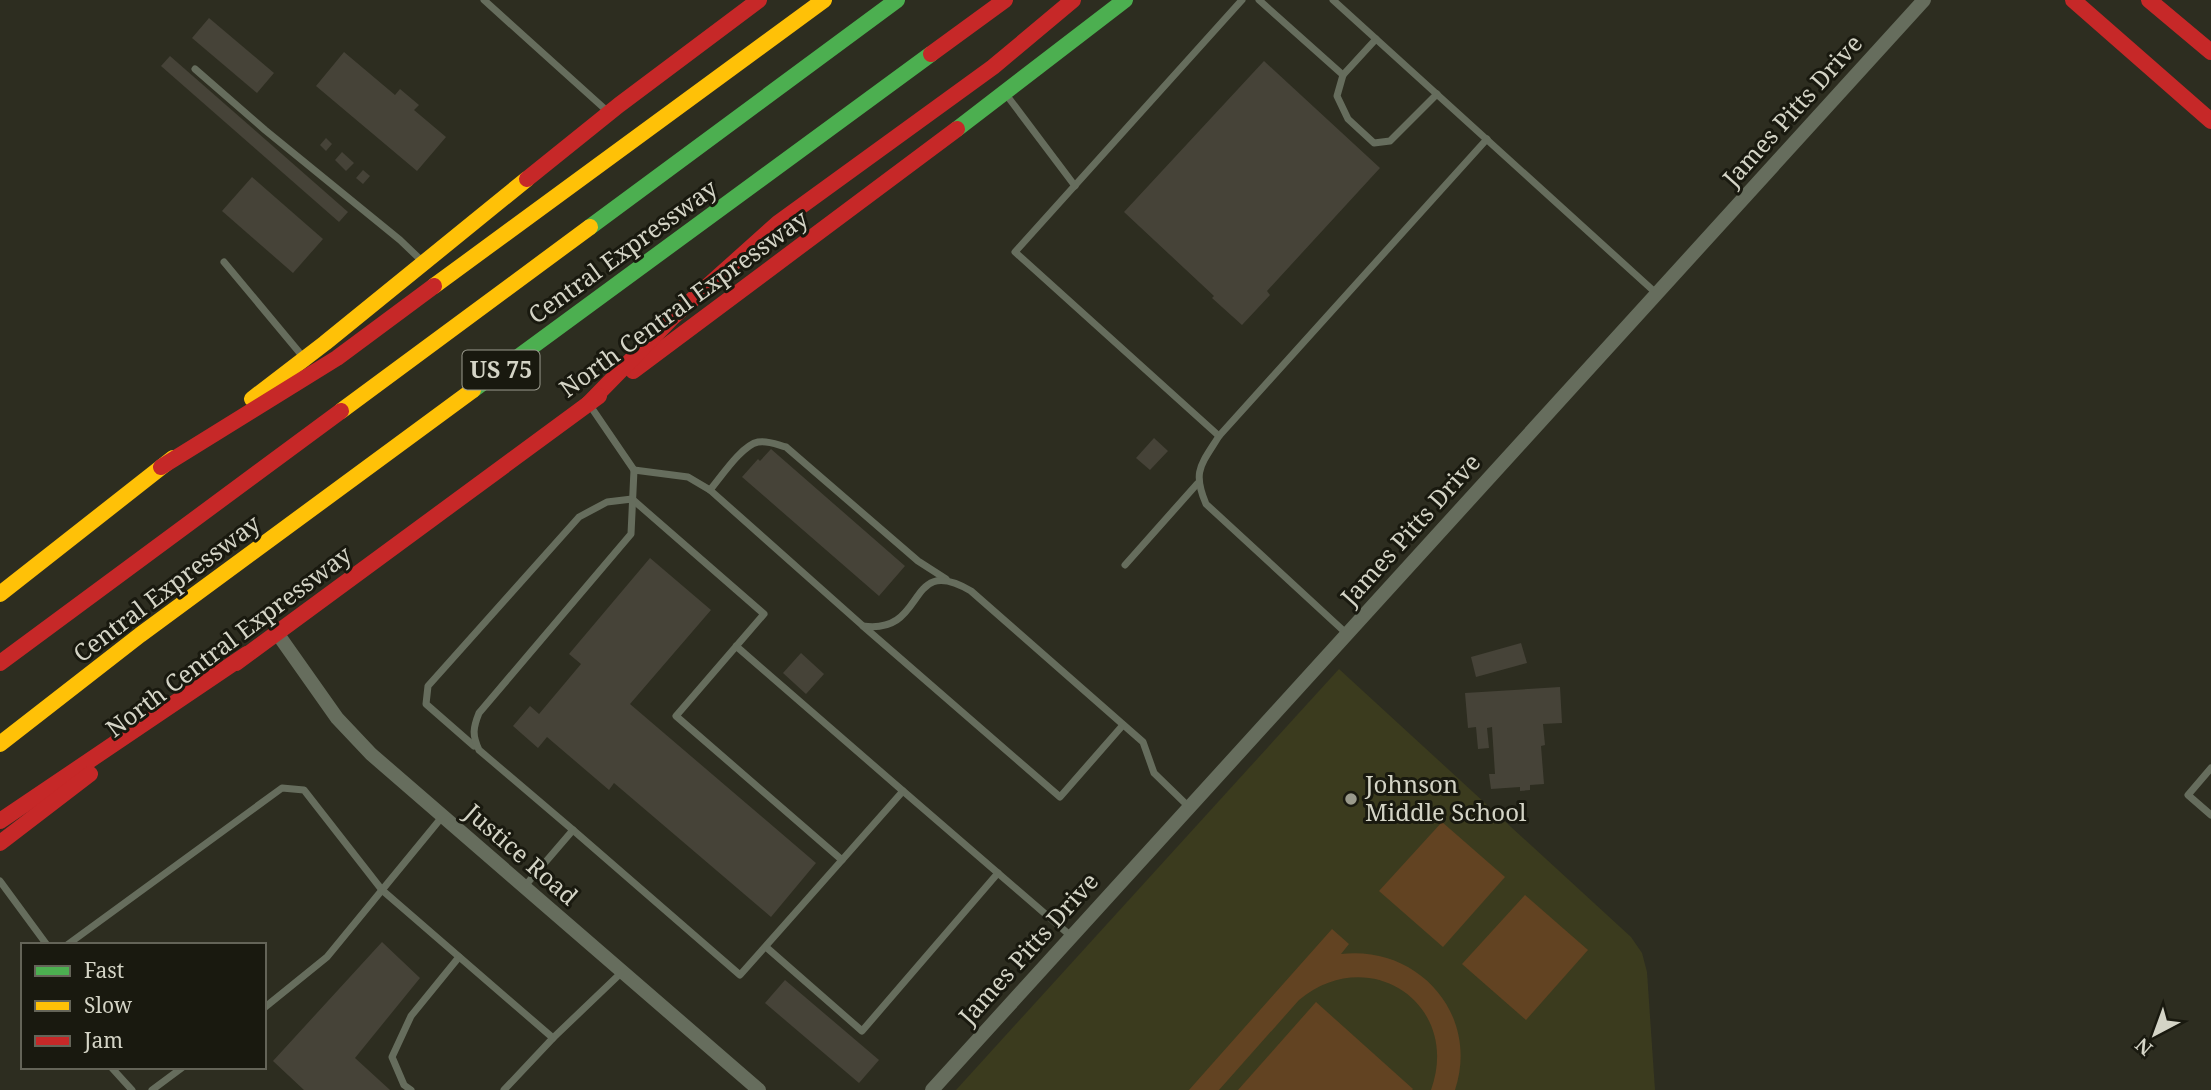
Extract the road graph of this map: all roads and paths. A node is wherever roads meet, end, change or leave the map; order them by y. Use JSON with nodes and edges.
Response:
{"nodes":[{"id":1,"x":484,"y":0,"type":"edge"},
{"id":2,"x":759,"y":0,"type":"edge"},
{"id":3,"x":824,"y":0,"type":"edge"},
{"id":4,"x":897,"y":0,"type":"edge"},
{"id":5,"x":1005,"y":0,"type":"edge"},
{"id":6,"x":1073,"y":0,"type":"edge"},
{"id":7,"x":1125,"y":0,"type":"edge"},
{"id":8,"x":1242,"y":0,"type":"edge"},
{"id":9,"x":1259,"y":0,"type":"edge"},
{"id":10,"x":1333,"y":0,"type":"edge"},
{"id":11,"x":1924,"y":0,"type":"edge"},
{"id":12,"x":2073,"y":0,"type":"edge"},
{"id":13,"x":2149,"y":0,"type":"edge"},
{"id":14,"x":1376,"y":39,"type":"junction"},
{"id":15,"x":2211,"y":52,"type":"edge"},
{"id":16,"x":195,"y":69,"type":"dead end"},
{"id":17,"x":1343,"y":75,"type":"junction"},
{"id":18,"x":1005,"y":94,"type":"junction"},
{"id":19,"x":1437,"y":94,"type":"junction"},
{"id":20,"x":609,"y":113,"type":"junction"},
{"id":21,"x":2211,"y":121,"type":"edge"},
{"id":22,"x":1487,"y":139,"type":"junction"},
{"id":23,"x":1075,"y":186,"type":"junction"},
{"id":24,"x":224,"y":262,"type":"dead end"},
{"id":25,"x":424,"y":263,"type":"junction"},
{"id":26,"x":1658,"y":295,"type":"junction"},
{"id":27,"x":304,"y":359,"type":"junction"},
{"id":28,"x":588,"y":404,"type":"junction"},
{"id":29,"x":1219,"y":436,"type":"junction"},
{"id":30,"x":161,"y":467,"type":"junction"},
{"id":31,"x":634,"y":470,"type":"junction"},
{"id":32,"x":1197,"y":484,"type":"junction"},
{"id":33,"x":710,"y":490,"type":"junction"},
{"id":34,"x":632,"y":499,"type":"junction"},
{"id":35,"x":1125,"y":565,"type":"dead end"},
{"id":36,"x":946,"y":580,"type":"junction"},
{"id":37,"x":0,"y":594,"type":"edge"},
{"id":38,"x":863,"y":626,"type":"junction"},
{"id":39,"x":277,"y":633,"type":"junction"},
{"id":40,"x":1347,"y":635,"type":"junction"},
{"id":41,"x":736,"y":646,"type":"junction"},
{"id":42,"x":247,"y":654,"type":"junction"},
{"id":43,"x":0,"y":663,"type":"edge"},
{"id":44,"x":1123,"y":725,"type":"junction"},
{"id":45,"x":0,"y":744,"type":"edge"},
{"id":46,"x":479,"y":750,"type":"junction"},
{"id":47,"x":2211,"y":768,"type":"edge"},
{"id":48,"x":902,"y":791,"type":"junction"},
{"id":49,"x":1189,"y":807,"type":"junction"},
{"id":50,"x":2211,"y":816,"type":"edge"},
{"id":51,"x":442,"y":817,"type":"junction"},
{"id":52,"x":0,"y":821,"type":"edge"},
{"id":53,"x":573,"y":830,"type":"junction"},
{"id":54,"x":0,"y":843,"type":"edge"},
{"id":55,"x":842,"y":860,"type":"junction"},
{"id":56,"x":998,"y":873,"type":"junction"},
{"id":57,"x":0,"y":881,"type":"edge"},
{"id":58,"x":524,"y":887,"type":"junction"},
{"id":59,"x":382,"y":890,"type":"junction"},
{"id":60,"x":1072,"y":937,"type":"junction"},
{"id":61,"x":46,"y":943,"type":"edge"},
{"id":62,"x":70,"y":943,"type":"edge"},
{"id":63,"x":766,"y":947,"type":"junction"},
{"id":64,"x":459,"y":957,"type":"junction"},
{"id":65,"x":622,"y":972,"type":"junction"},
{"id":66,"x":266,"y":1006,"type":"edge"},
{"id":67,"x":553,"y":1038,"type":"junction"},
{"id":68,"x":113,"y":1069,"type":"edge"},
{"id":69,"x":180,"y":1069,"type":"edge"},
{"id":70,"x":132,"y":1090,"type":"edge"},
{"id":71,"x":152,"y":1090,"type":"edge"},
{"id":72,"x":411,"y":1090,"type":"edge"},
{"id":73,"x":504,"y":1090,"type":"edge"},
{"id":74,"x":759,"y":1090,"type":"edge"},
{"id":75,"x":932,"y":1090,"type":"edge"}],
"edges":[{"from":1,"to":20,"type":"lane"},
{"from":2,"to":20,"type":"main road"},
{"from":3,"to":30,"type":"main road"},
{"from":4,"to":43,"type":"main road","name":"Central Expressway","number":"US 75"},
{"from":5,"to":45,"type":"main road","name":"Central Expressway","number":"US 75"},
{"from":6,"to":28,"type":"main road"},
{"from":7,"to":18,"type":"main road","name":"North Central Expressway"},
{"from":8,"to":23,"type":"lane"},
{"from":9,"to":17,"type":"lane"},
{"from":10,"to":14,"type":"lane"},
{"from":11,"to":26,"type":"street","name":"James Pitts Drive"},
{"from":12,"to":21,"type":"main road"},
{"from":13,"to":15,"type":"main road"},
{"from":14,"to":17,"type":"lane"},
{"from":14,"to":19,"type":"lane"},
{"from":16,"to":25,"type":"lane"},
{"from":17,"to":19,"type":"lane"},
{"from":18,"to":23,"type":"lane"},
{"from":18,"to":28,"type":"main road","name":"North Central Expressway"},
{"from":19,"to":22,"type":"lane"},
{"from":20,"to":25,"type":"main road"},
{"from":22,"to":26,"type":"lane"},
{"from":22,"to":29,"type":"lane"},
{"from":23,"to":29,"type":"lane"},
{"from":24,"to":27,"type":"lane"},
{"from":25,"to":27,"type":"main road"},
{"from":26,"to":40,"type":"street","name":"James Pitts Drive"},
{"from":27,"to":30,"type":"main road"},
{"from":28,"to":31,"type":"lane"},
{"from":28,"to":39,"type":"main road","name":"North Central Expressway"},
{"from":29,"to":32,"type":"lane"},
{"from":30,"to":37,"type":"main road"},
{"from":31,"to":33,"type":"lane"},
{"from":31,"to":34,"type":"lane"},
{"from":32,"to":35,"type":"lane"},
{"from":32,"to":40,"type":"lane"},
{"from":33,"to":36,"type":"lane"},
{"from":33,"to":38,"type":"lane"},
{"from":34,"to":41,"type":"lane"},
{"from":34,"to":46,"type":"lane"},
{"from":34,"to":46,"type":"lane"},
{"from":36,"to":38,"type":"lane"},
{"from":36,"to":44,"type":"lane"},
{"from":38,"to":44,"type":"lane"},
{"from":39,"to":42,"type":"main road","name":"North Central Expressway"},
{"from":39,"to":51,"type":"street","name":"Justice Road"},
{"from":40,"to":49,"type":"street","name":"James Pitts Drive"},
{"from":41,"to":48,"type":"lane"},
{"from":41,"to":55,"type":"lane"},
{"from":42,"to":52,"type":"main road"},
{"from":42,"to":54,"type":"main road","name":"North Central Expressway"},
{"from":44,"to":49,"type":"lane"},
{"from":46,"to":53,"type":"lane"},
{"from":47,"to":50,"type":"lane"},
{"from":48,"to":55,"type":"lane"},
{"from":48,"to":56,"type":"lane"},
{"from":49,"to":60,"type":"street","name":"James Pitts Drive"},
{"from":51,"to":58,"type":"street","name":"Justice Road"},
{"from":51,"to":59,"type":"lane"},
{"from":53,"to":58,"type":"lane"},
{"from":53,"to":63,"type":"lane"},
{"from":55,"to":63,"type":"lane"},
{"from":56,"to":60,"type":"lane"},
{"from":56,"to":63,"type":"lane"},
{"from":57,"to":61,"type":"lane"},
{"from":58,"to":65,"type":"street","name":"Justice Road"},
{"from":59,"to":62,"type":"lane"},
{"from":59,"to":64,"type":"lane"},
{"from":59,"to":66,"type":"lane"},
{"from":60,"to":75,"type":"street","name":"James Pitts Drive"},
{"from":64,"to":67,"type":"lane"},
{"from":64,"to":72,"type":"lane"},
{"from":65,"to":67,"type":"lane"},
{"from":65,"to":74,"type":"street","name":"Justice Road"},
{"from":67,"to":73,"type":"lane"},
{"from":68,"to":70,"type":"lane"},
{"from":69,"to":71,"type":"lane"}]}
